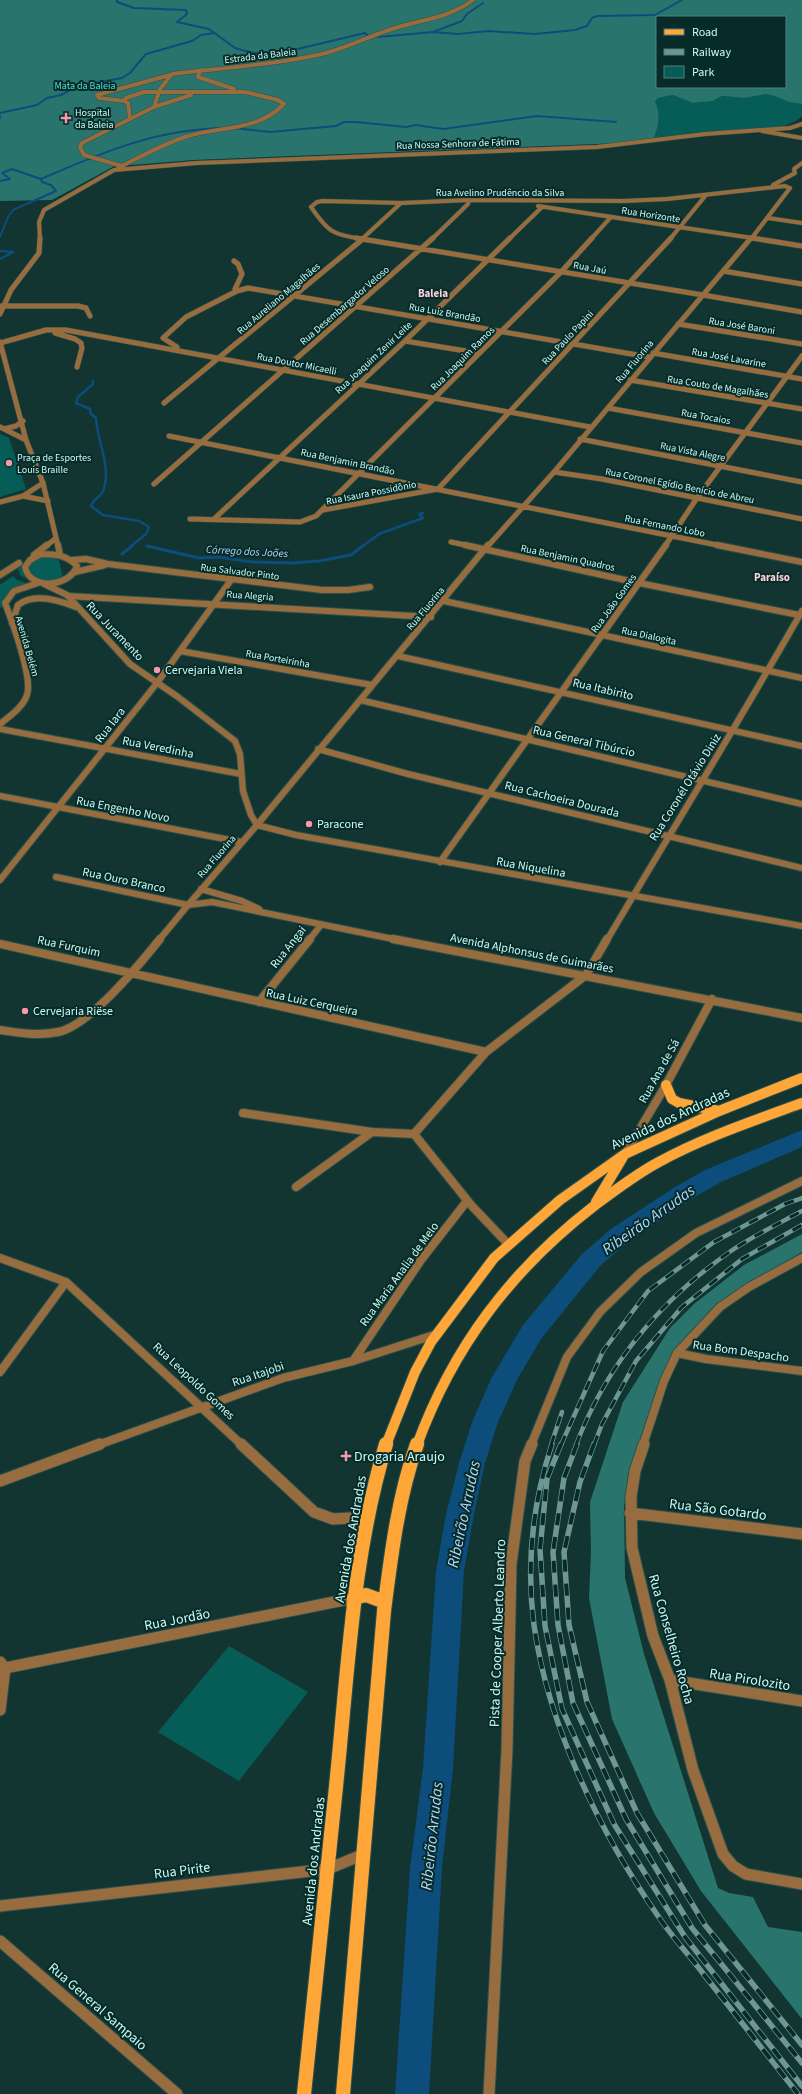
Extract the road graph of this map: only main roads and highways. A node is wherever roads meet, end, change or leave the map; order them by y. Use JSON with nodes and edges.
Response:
{"nodes":[{"id":1,"x":802,"y":1078,"type":"edge"},
{"id":2,"x":666,"y":1085,"type":"road end"},
{"id":3,"x":802,"y":1103,"type":"edge"},
{"id":4,"x":719,"y":1111,"type":"junction"},
{"id":5,"x":625,"y":1154,"type":"junction"},
{"id":6,"x":594,"y":1205,"type":"junction"},
{"id":7,"x":354,"y":1598,"type":"junction"},
{"id":8,"x":385,"y":1602,"type":"junction"},
{"id":9,"x":304,"y":2094,"type":"edge"},
{"id":10,"x":343,"y":2094,"type":"edge"}],
"edges":[{"from":1,"to":4,"type":"main road","name":"Avenida dos Andradas"},
{"from":2,"to":4,"type":"main road"},
{"from":3,"to":6,"type":"main road"},
{"from":4,"to":5,"type":"main road","name":"Avenida dos Andradas"},
{"from":5,"to":6,"type":"main road"},
{"from":5,"to":7,"type":"main road","name":"Avenida dos Andradas"},
{"from":6,"to":8,"type":"main road"},
{"from":7,"to":8,"type":"main road"},
{"from":7,"to":9,"type":"main road","name":"Avenida dos Andradas"},
{"from":8,"to":10,"type":"main road"}]}
